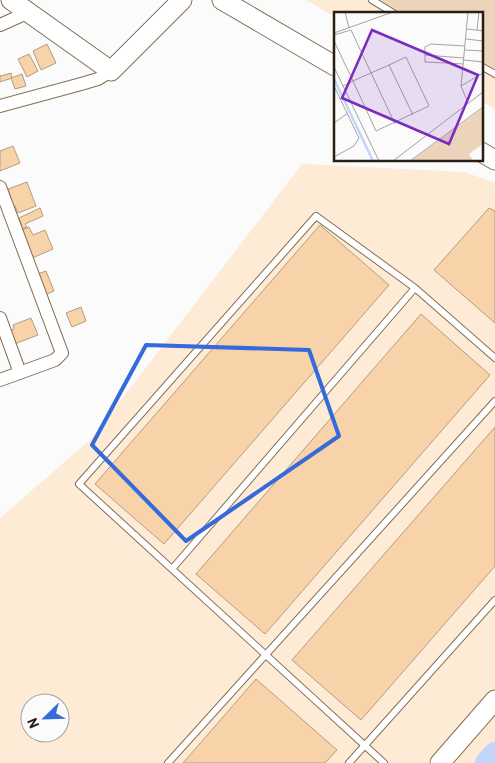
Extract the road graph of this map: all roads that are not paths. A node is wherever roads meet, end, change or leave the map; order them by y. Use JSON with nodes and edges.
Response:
{"nodes":[{"id":1,"x":11,"y":0,"type":"edge"},
{"id":2,"x":182,"y":0,"type":"edge"},
{"id":3,"x":222,"y":0,"type":"edge"},
{"id":4,"x":372,"y":0,"type":"edge"},
{"id":5,"x":29,"y":12,"type":"junction"},
{"id":6,"x":392,"y":12,"type":"edge"},
{"id":7,"x":0,"y":25,"type":"edge"},
{"id":8,"x":334,"y":65,"type":"edge"},
{"id":9,"x":482,"y":67,"type":"edge"},
{"id":10,"x":111,"y":71,"type":"junction"},
{"id":11,"x":495,"y":74,"type":"edge"},
{"id":12,"x":0,"y":106,"type":"edge"},
{"id":13,"x":482,"y":153,"type":"edge"},
{"id":14,"x":495,"y":160,"type":"edge"},
{"id":15,"x":0,"y":187,"type":"edge"},
{"id":16,"x":415,"y":288,"type":"junction"},
{"id":17,"x":0,"y":318,"type":"edge"},
{"id":18,"x":495,"y":358,"type":"edge"},
{"id":19,"x":20,"y":373,"type":"junction"},
{"id":20,"x":0,"y":380,"type":"edge"},
{"id":21,"x":495,"y":401,"type":"edge"},
{"id":22,"x":172,"y":569,"type":"junction"},
{"id":23,"x":495,"y":600,"type":"edge"},
{"id":24,"x":266,"y":655,"type":"junction"},
{"id":25,"x":495,"y":700,"type":"edge"},
{"id":26,"x":365,"y":746,"type":"junction"},
{"id":27,"x":168,"y":763,"type":"edge"},
{"id":28,"x":349,"y":763,"type":"edge"},
{"id":29,"x":384,"y":763,"type":"edge"},
{"id":30,"x":440,"y":763,"type":"edge"}],
"edges":[{"from":1,"to":5,"type":"main road"},
{"from":2,"to":10,"type":"main road"},
{"from":3,"to":8,"type":"main road"},
{"from":4,"to":6,"type":"lane"},
{"from":5,"to":7,"type":"street"},
{"from":5,"to":10,"type":"main road"},
{"from":9,"to":11,"type":"lane"},
{"from":10,"to":12,"type":"street"},
{"from":13,"to":14,"type":"main road"},
{"from":15,"to":19,"type":"street"},
{"from":16,"to":18,"type":"lane"},
{"from":16,"to":22,"type":"lane"},
{"from":16,"to":22,"type":"lane"},
{"from":17,"to":19,"type":"street"},
{"from":19,"to":20,"type":"street"},
{"from":21,"to":24,"type":"lane"},
{"from":22,"to":24,"type":"lane"},
{"from":23,"to":26,"type":"lane"},
{"from":24,"to":26,"type":"lane"},
{"from":24,"to":27,"type":"lane"},
{"from":25,"to":30,"type":"main road"},
{"from":26,"to":28,"type":"lane"},
{"from":26,"to":29,"type":"lane"}]}
